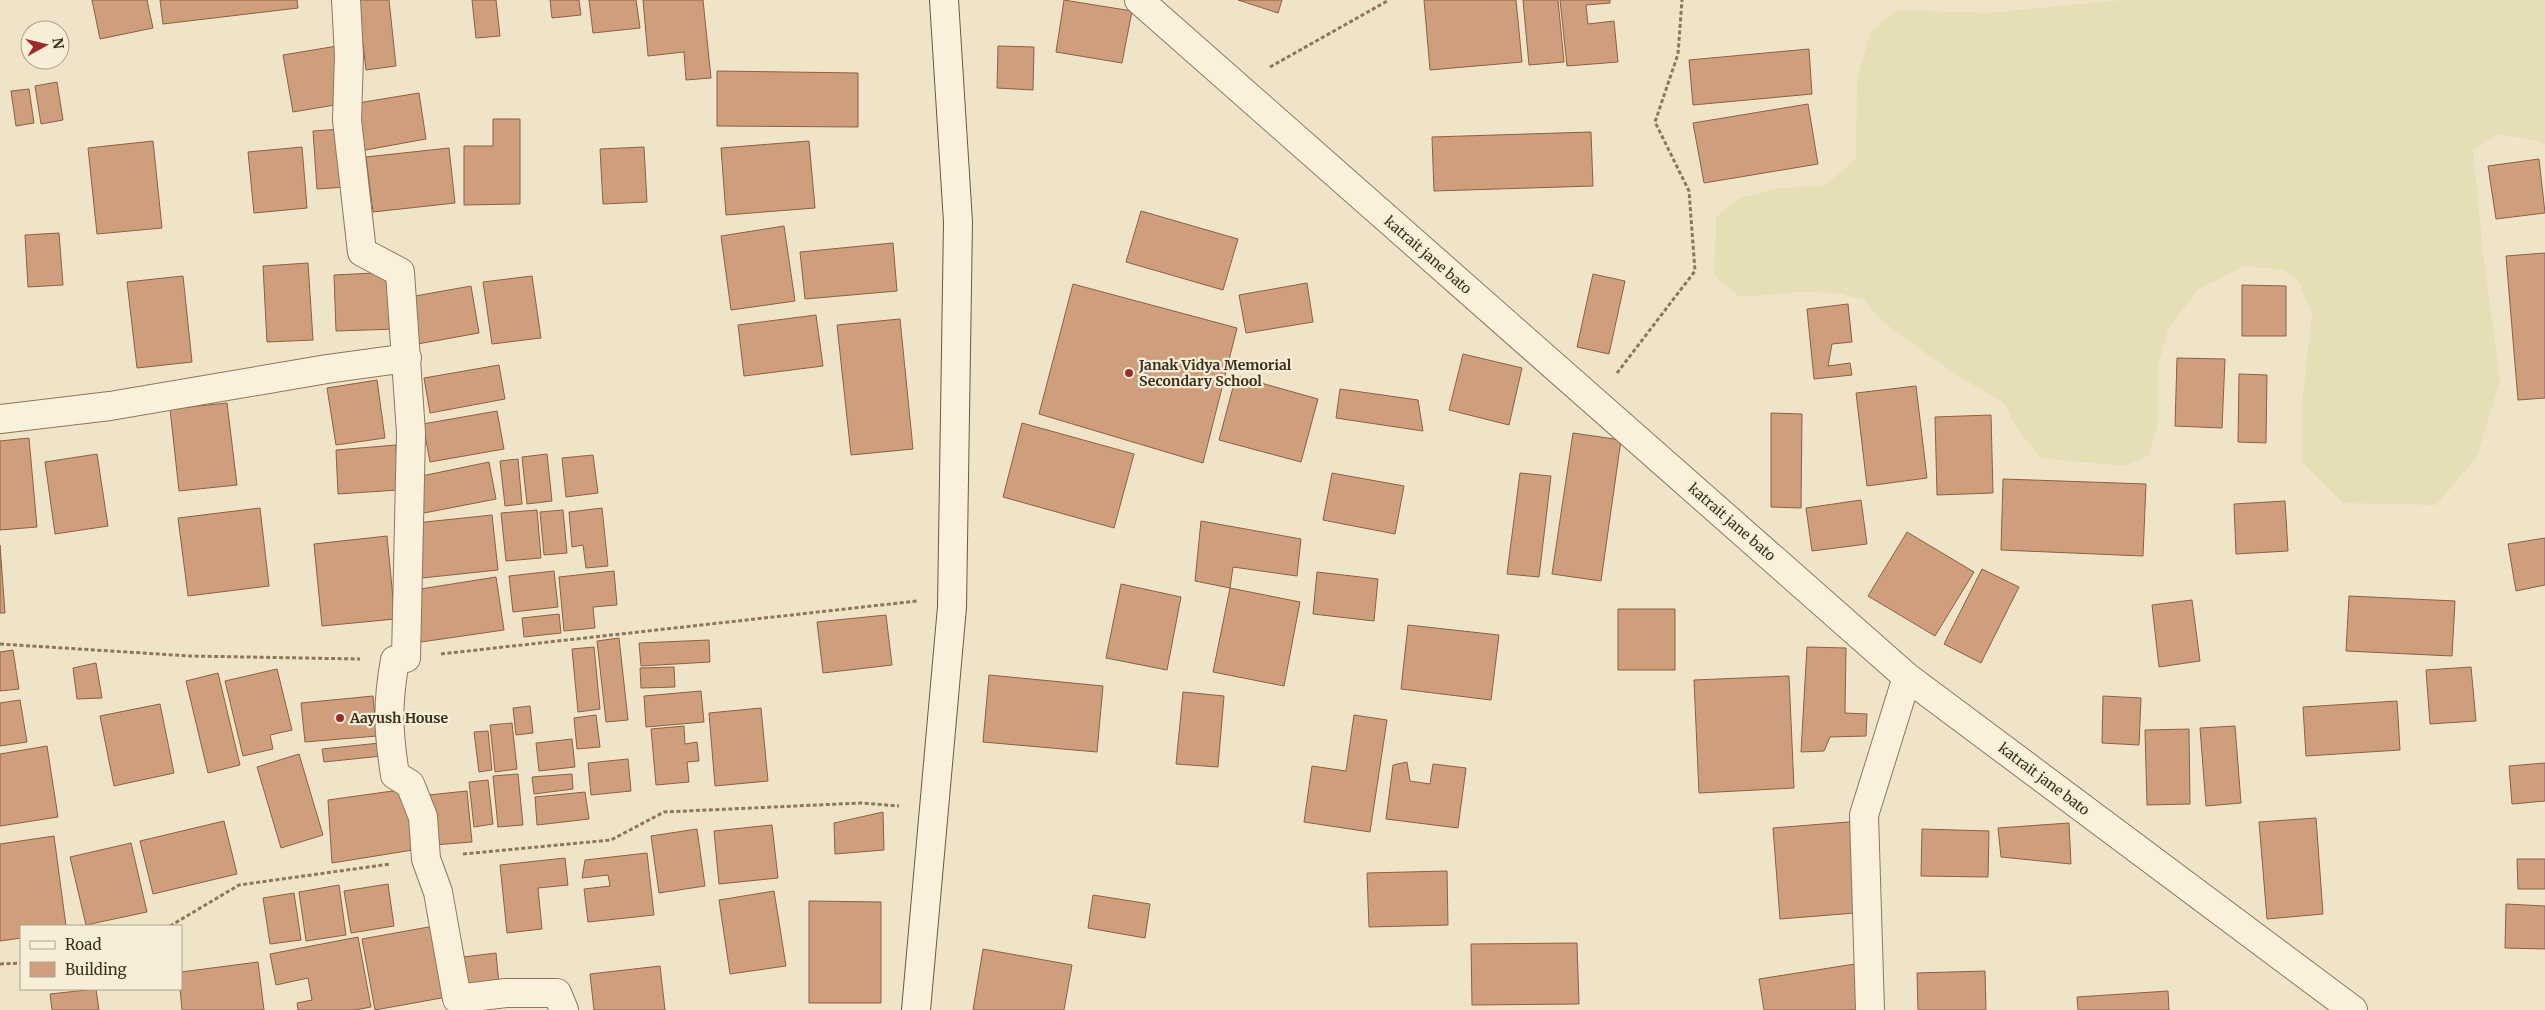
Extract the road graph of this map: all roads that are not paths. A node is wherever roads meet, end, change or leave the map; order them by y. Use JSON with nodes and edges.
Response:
{"nodes":[{"id":1,"x":346,"y":0,"type":"edge"},
{"id":2,"x":944,"y":0,"type":"edge"},
{"id":3,"x":1139,"y":0,"type":"edge"},
{"id":4,"x":407,"y":358,"type":"junction"},
{"id":5,"x":0,"y":419,"type":"edge"},
{"id":6,"x":1907,"y":677,"type":"junction"},
{"id":7,"x":564,"y":1010,"type":"edge"},
{"id":8,"x":916,"y":1010,"type":"edge"},
{"id":9,"x":1870,"y":1010,"type":"edge"},
{"id":10,"x":2353,"y":1010,"type":"edge"}],
"edges":[{"from":1,"to":4,"type":"street"},
{"from":2,"to":8,"type":"street"},
{"from":3,"to":6,"type":"street","name":"katrait jane bato"},
{"from":4,"to":5,"type":"street"},
{"from":4,"to":7,"type":"street"},
{"from":6,"to":9,"type":"street"},
{"from":6,"to":10,"type":"street","name":"katrait jane bato"}]}
